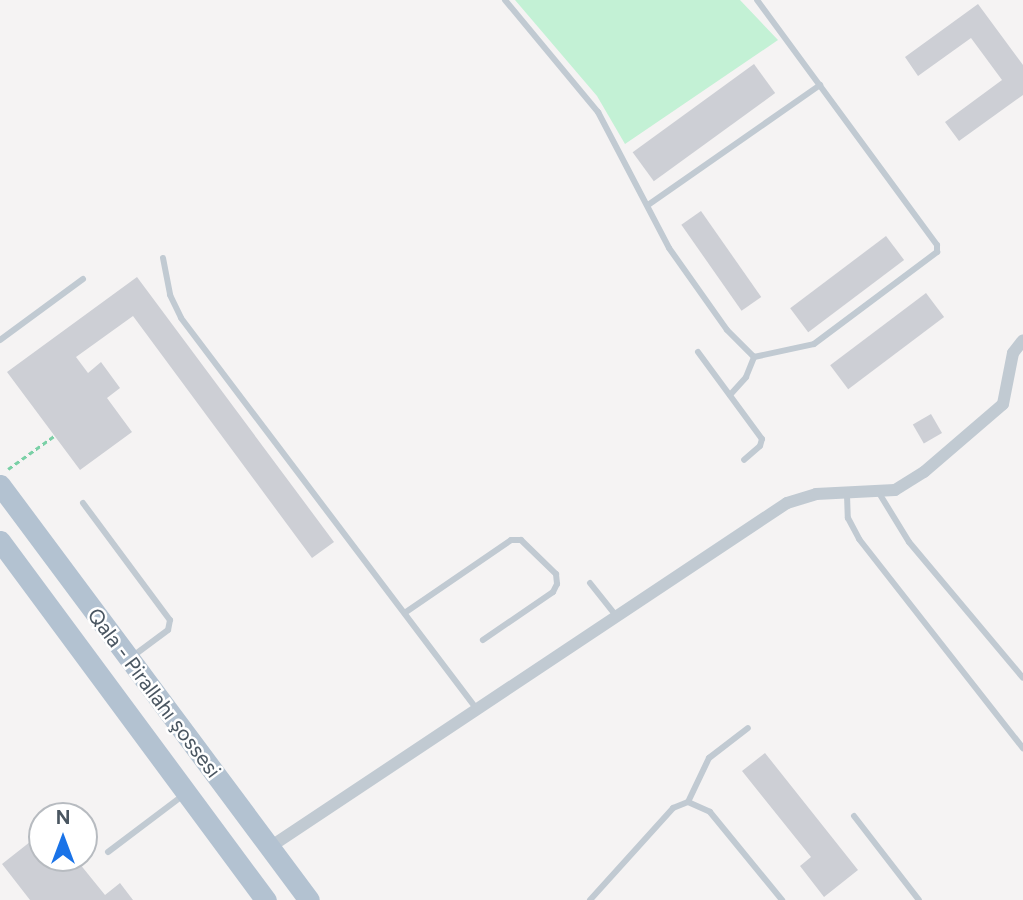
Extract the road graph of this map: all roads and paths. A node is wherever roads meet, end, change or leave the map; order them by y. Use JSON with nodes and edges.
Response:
{"nodes":[{"id":1,"x":505,"y":0,"type":"edge"},
{"id":2,"x":757,"y":0,"type":"edge"},
{"id":3,"x":820,"y":85,"type":"junction"},
{"id":4,"x":648,"y":205,"type":"junction"},
{"id":5,"x":163,"y":258,"type":"dead end"},
{"id":6,"x":83,"y":279,"type":"dead end"},
{"id":7,"x":0,"y":340,"type":"edge"},
{"id":8,"x":1023,"y":340,"type":"edge"},
{"id":9,"x":698,"y":352,"type":"dead end"},
{"id":10,"x":754,"y":357,"type":"junction"},
{"id":11,"x":1010,"y":375,"type":"junction"},
{"id":12,"x":1023,"y":379,"type":"edge"},
{"id":13,"x":730,"y":395,"type":"junction"},
{"id":14,"x":54,"y":436,"type":"dead end"},
{"id":15,"x":744,"y":460,"type":"dead end"},
{"id":16,"x":0,"y":475,"type":"edge"},
{"id":17,"x":0,"y":485,"type":"edge"},
{"id":18,"x":879,"y":493,"type":"junction"},
{"id":19,"x":847,"y":495,"type":"junction"},
{"id":20,"x":83,"y":503,"type":"dead end"},
{"id":21,"x":0,"y":541,"type":"edge"},
{"id":22,"x":590,"y":583,"type":"dead end"},
{"id":23,"x":406,"y":612,"type":"junction"},
{"id":24,"x":617,"y":617,"type":"junction"},
{"id":25,"x":483,"y":640,"type":"dead end"},
{"id":26,"x":129,"y":659,"type":"junction"},
{"id":27,"x":1023,"y":678,"type":"edge"},
{"id":28,"x":477,"y":709,"type":"junction"},
{"id":29,"x":748,"y":728,"type":"dead end"},
{"id":30,"x":1023,"y":748,"type":"edge"},
{"id":31,"x":186,"y":793,"type":"junction"},
{"id":32,"x":688,"y":802,"type":"junction"},
{"id":33,"x":854,"y":816,"type":"dead end"},
{"id":34,"x":270,"y":847,"type":"junction"},
{"id":35,"x":108,"y":852,"type":"dead end"},
{"id":36,"x":266,"y":900,"type":"edge"},
{"id":37,"x":309,"y":900,"type":"edge"},
{"id":38,"x":590,"y":900,"type":"edge"},
{"id":39,"x":782,"y":900,"type":"edge"},
{"id":40,"x":919,"y":900,"type":"edge"}],
"edges":[{"from":1,"to":4,"type":"lane"},
{"from":2,"to":3,"type":"lane"},
{"from":3,"to":4,"type":"lane"},
{"from":3,"to":10,"type":"lane"},
{"from":4,"to":10,"type":"lane"},
{"from":5,"to":23,"type":"lane"},
{"from":6,"to":7,"type":"lane"},
{"from":8,"to":11,"type":"street"},
{"from":9,"to":13,"type":"lane"},
{"from":10,"to":13,"type":"lane"},
{"from":11,"to":12,"type":"street"},
{"from":11,"to":18,"type":"street"},
{"from":13,"to":15,"type":"lane"},
{"from":14,"to":16,"type":"path"},
{"from":17,"to":26,"type":"main road","name":"Qala - Pirallahı şossesi"},
{"from":18,"to":19,"type":"street"},
{"from":18,"to":27,"type":"lane"},
{"from":19,"to":24,"type":"street"},
{"from":19,"to":30,"type":"lane"},
{"from":20,"to":26,"type":"lane"},
{"from":21,"to":31,"type":"main road","name":"Qala - Pirallahı şossesi"},
{"from":22,"to":24,"type":"lane"},
{"from":23,"to":25,"type":"lane"},
{"from":23,"to":28,"type":"lane"},
{"from":24,"to":28,"type":"street"},
{"from":26,"to":34,"type":"main road","name":"Qala - Pirallahı şossesi"},
{"from":28,"to":34,"type":"street"},
{"from":29,"to":32,"type":"lane"},
{"from":31,"to":35,"type":"lane"},
{"from":31,"to":36,"type":"main road","name":"Qala - Pirallahı şossesi"},
{"from":32,"to":38,"type":"lane"},
{"from":32,"to":39,"type":"lane"},
{"from":33,"to":40,"type":"lane"},
{"from":34,"to":37,"type":"main road","name":"Qala - Pirallahı şossesi"}]}
